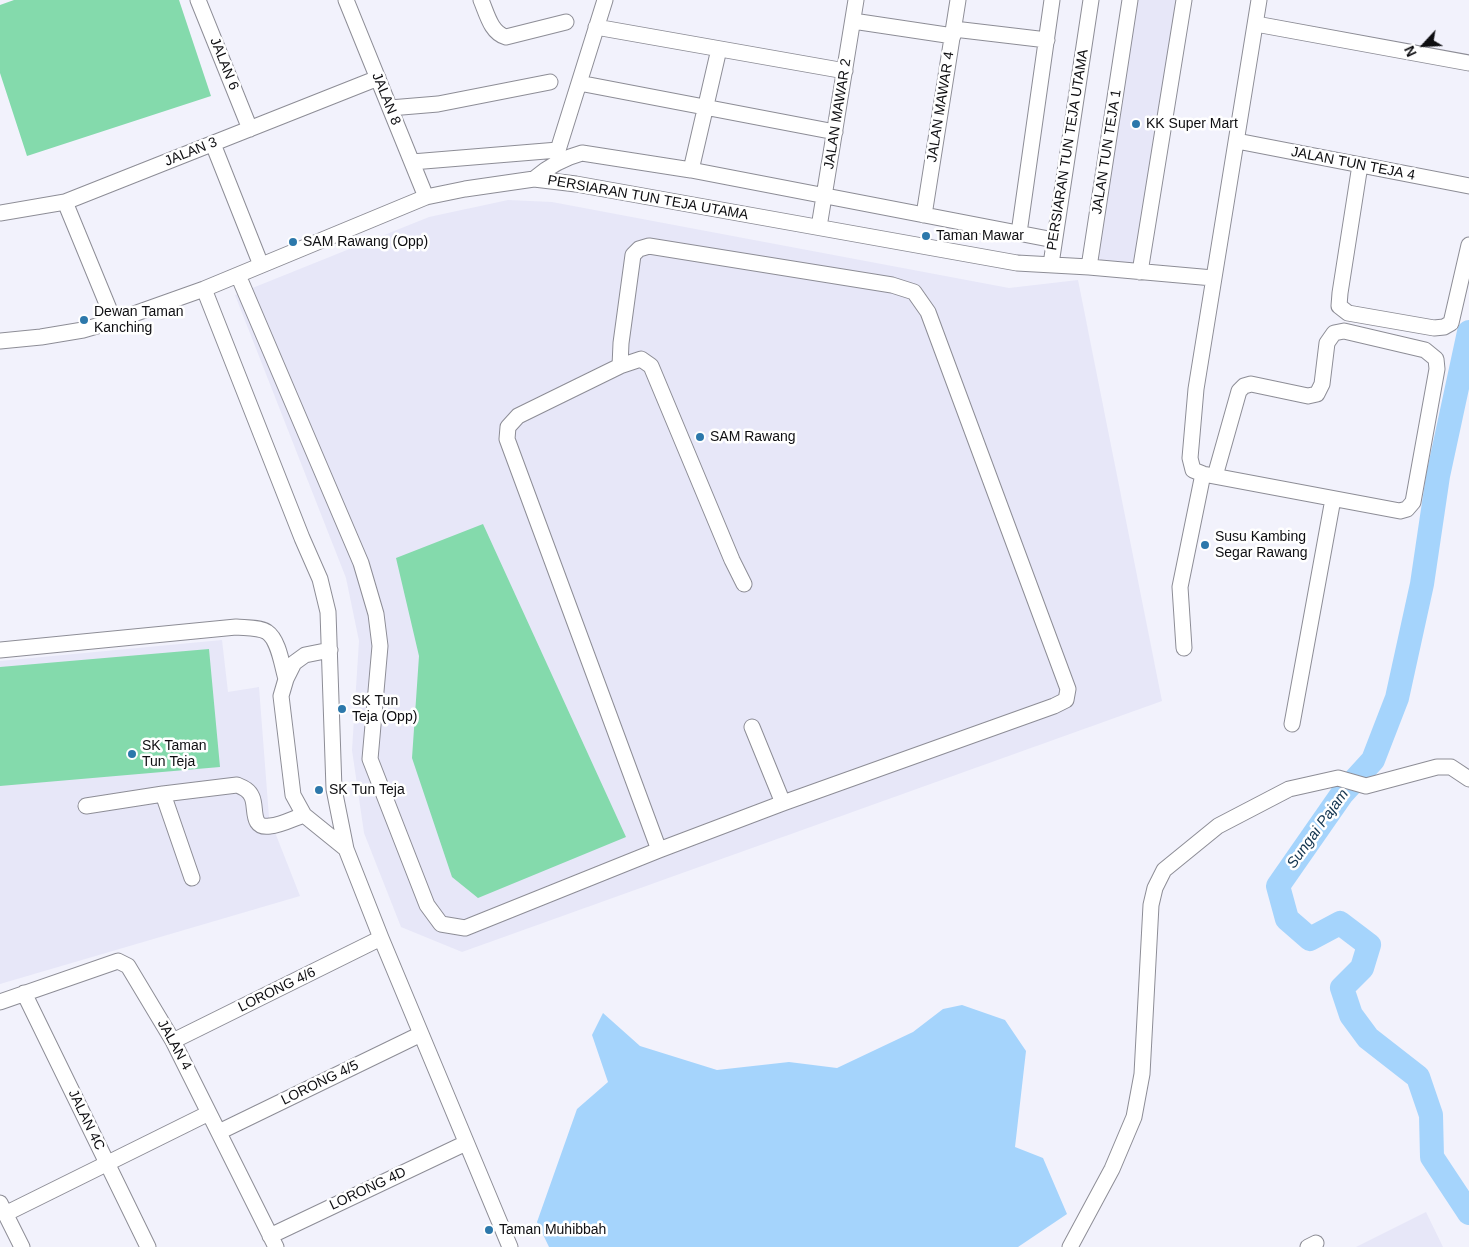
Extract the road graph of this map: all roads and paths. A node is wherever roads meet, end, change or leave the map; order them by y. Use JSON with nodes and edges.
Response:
{"nodes":[{"id":1,"x":198,"y":0,"type":"edge"},
{"id":2,"x":346,"y":0,"type":"edge"},
{"id":3,"x":481,"y":0,"type":"edge"},
{"id":4,"x":605,"y":0,"type":"edge"},
{"id":5,"x":856,"y":0,"type":"edge"},
{"id":6,"x":958,"y":0,"type":"edge"},
{"id":7,"x":1052,"y":0,"type":"edge"},
{"id":8,"x":1091,"y":0,"type":"edge"},
{"id":9,"x":1130,"y":0,"type":"edge"},
{"id":10,"x":1184,"y":0,"type":"edge"},
{"id":11,"x":1258,"y":0,"type":"edge"},
{"id":12,"x":853,"y":21,"type":"junction"},
{"id":13,"x":566,"y":22,"type":"dead end"},
{"id":14,"x":1256,"y":24,"type":"junction"},
{"id":15,"x":596,"y":27,"type":"junction"},
{"id":16,"x":953,"y":32,"type":"junction"},
{"id":17,"x":1047,"y":40,"type":"junction"},
{"id":18,"x":719,"y":49,"type":"junction"},
{"id":19,"x":1469,"y":63,"type":"edge"},
{"id":20,"x":845,"y":70,"type":"junction"},
{"id":21,"x":378,"y":78,"type":"junction"},
{"id":22,"x":550,"y":82,"type":"dead end"},
{"id":23,"x":579,"y":83,"type":"junction"},
{"id":24,"x":706,"y":107,"type":"junction"},
{"id":25,"x":390,"y":108,"type":"junction"},
{"id":26,"x":250,"y":129,"type":"junction"},
{"id":27,"x":835,"y":132,"type":"junction"},
{"id":28,"x":1237,"y":141,"type":"junction"},
{"id":29,"x":212,"y":144,"type":"junction"},
{"id":30,"x":562,"y":154,"type":"junction"},
{"id":31,"x":412,"y":162,"type":"junction"},
{"id":32,"x":1360,"y":165,"type":"junction"},
{"id":33,"x":691,"y":170,"type":"junction"},
{"id":34,"x":534,"y":179,"type":"junction"},
{"id":35,"x":1469,"y":186,"type":"edge"},
{"id":36,"x":426,"y":197,"type":"junction"},
{"id":37,"x":824,"y":197,"type":"junction"},
{"id":38,"x":65,"y":202,"type":"junction"},
{"id":39,"x":0,"y":213,"type":"edge"},
{"id":40,"x":924,"y":215,"type":"junction"},
{"id":41,"x":819,"y":227,"type":"junction"},
{"id":42,"x":1019,"y":233,"type":"junction"},
{"id":43,"x":1054,"y":240,"type":"junction"},
{"id":44,"x":1469,"y":245,"type":"edge"},
{"id":45,"x":1051,"y":264,"type":"junction"},
{"id":46,"x":261,"y":265,"type":"junction"},
{"id":47,"x":1089,"y":267,"type":"junction"},
{"id":48,"x":1140,"y":272,"type":"junction"},
{"id":49,"x":238,"y":275,"type":"junction"},
{"id":50,"x":1213,"y":278,"type":"junction"},
{"id":51,"x":204,"y":289,"type":"junction"},
{"id":52,"x":114,"y":321,"type":"junction"},
{"id":53,"x":0,"y":341,"type":"edge"},
{"id":54,"x":620,"y":366,"type":"junction"},
{"id":55,"x":1209,"y":475,"type":"junction"},
{"id":56,"x":1333,"y":499,"type":"junction"},
{"id":57,"x":744,"y":584,"type":"dead end"},
{"id":58,"x":1184,"y":648,"type":"dead end"},
{"id":59,"x":0,"y":650,"type":"edge"},
{"id":60,"x":330,"y":650,"type":"junction"},
{"id":61,"x":286,"y":679,"type":"junction"},
{"id":62,"x":1292,"y":724,"type":"dead end"},
{"id":63,"x":752,"y":727,"type":"dead end"},
{"id":64,"x":1469,"y":779,"type":"edge"},
{"id":65,"x":163,"y":794,"type":"junction"},
{"id":66,"x":783,"y":803,"type":"junction"},
{"id":67,"x":86,"y":806,"type":"dead end"},
{"id":68,"x":304,"y":815,"type":"junction"},
{"id":69,"x":346,"y":849,"type":"junction"},
{"id":70,"x":659,"y":850,"type":"junction"},
{"id":71,"x":192,"y":878,"type":"dead end"},
{"id":72,"x":381,"y":938,"type":"junction"},
{"id":73,"x":24,"y":993,"type":"junction"},
{"id":74,"x":0,"y":1002,"type":"edge"},
{"id":75,"x":421,"y":1034,"type":"junction"},
{"id":76,"x":173,"y":1041,"type":"junction"},
{"id":77,"x":210,"y":1113,"type":"junction"},
{"id":78,"x":219,"y":1132,"type":"junction"},
{"id":79,"x":466,"y":1143,"type":"junction"},
{"id":80,"x":107,"y":1164,"type":"junction"},
{"id":81,"x":3,"y":1208,"type":"edge"},
{"id":82,"x":273,"y":1241,"type":"edge"},
{"id":83,"x":22,"y":1247,"type":"edge"},
{"id":84,"x":148,"y":1247,"type":"edge"},
{"id":85,"x":510,"y":1247,"type":"edge"},
{"id":86,"x":1070,"y":1247,"type":"edge"}],
"edges":[{"from":1,"to":26,"type":"street","name":"JALAN 6"},
{"from":2,"to":21,"type":"street","name":"JALAN 8"},
{"from":3,"to":13,"type":"street"},
{"from":4,"to":15,"type":"street"},
{"from":5,"to":12,"type":"street","name":"JALAN MAWAR 2"},
{"from":6,"to":16,"type":"street","name":"JALAN MAWAR 4"},
{"from":7,"to":17,"type":"street"},
{"from":8,"to":43,"type":"street","name":"PERSIARAN TUN TEJA UTAMA"},
{"from":9,"to":47,"type":"street","name":"JALAN TUN TEJA 1"},
{"from":10,"to":48,"type":"street"},
{"from":11,"to":14,"type":"street"},
{"from":12,"to":16,"type":"street"},
{"from":12,"to":20,"type":"street","name":"JALAN MAWAR 2"},
{"from":14,"to":19,"type":"street"},
{"from":14,"to":28,"type":"street"},
{"from":15,"to":18,"type":"street"},
{"from":15,"to":23,"type":"street"},
{"from":16,"to":17,"type":"street"},
{"from":16,"to":40,"type":"street","name":"JALAN MAWAR 4"},
{"from":17,"to":42,"type":"street"},
{"from":18,"to":20,"type":"street"},
{"from":18,"to":24,"type":"street"},
{"from":20,"to":27,"type":"street","name":"JALAN MAWAR 2"},
{"from":21,"to":25,"type":"street","name":"JALAN 8"},
{"from":21,"to":26,"type":"street","name":"JALAN 3"},
{"from":22,"to":25,"type":"street"},
{"from":23,"to":24,"type":"street"},
{"from":23,"to":30,"type":"street"},
{"from":24,"to":27,"type":"street"},
{"from":24,"to":33,"type":"street"},
{"from":25,"to":31,"type":"street","name":"JALAN 8"},
{"from":26,"to":29,"type":"street","name":"JALAN 3"},
{"from":27,"to":37,"type":"street","name":"JALAN MAWAR 2"},
{"from":28,"to":32,"type":"street","name":"JALAN TUN TEJA 4"},
{"from":28,"to":50,"type":"street"},
{"from":29,"to":38,"type":"street","name":"JALAN 3"},
{"from":29,"to":46,"type":"street"},
{"from":30,"to":31,"type":"street"},
{"from":30,"to":33,"type":"street"},
{"from":30,"to":34,"type":"street"},
{"from":31,"to":36,"type":"street","name":"JALAN 8"},
{"from":32,"to":35,"type":"street","name":"JALAN TUN TEJA 4"},
{"from":32,"to":44,"type":"street"},
{"from":33,"to":37,"type":"street"},
{"from":34,"to":36,"type":"street","name":"PERSIARAN TUN TEJA UTAMA"},
{"from":34,"to":41,"type":"street","name":"PERSIARAN TUN TEJA UTAMA"},
{"from":36,"to":46,"type":"street","name":"PERSIARAN TUN TEJA UTAMA"},
{"from":37,"to":40,"type":"street"},
{"from":37,"to":41,"type":"street","name":"JALAN MAWAR 2"},
{"from":38,"to":39,"type":"street","name":"JALAN 3"},
{"from":38,"to":52,"type":"street"},
{"from":40,"to":42,"type":"street"},
{"from":41,"to":45,"type":"street","name":"PERSIARAN TUN TEJA UTAMA"},
{"from":42,"to":43,"type":"street"},
{"from":43,"to":45,"type":"street","name":"PERSIARAN TUN TEJA UTAMA"},
{"from":45,"to":47,"type":"street"},
{"from":46,"to":49,"type":"street","name":"PERSIARAN TUN TEJA UTAMA"},
{"from":47,"to":48,"type":"street"},
{"from":48,"to":50,"type":"street"},
{"from":49,"to":51,"type":"street","name":"PERSIARAN TUN TEJA UTAMA"},
{"from":49,"to":70,"type":"street"},
{"from":50,"to":55,"type":"street"},
{"from":51,"to":52,"type":"street","name":"PERSIARAN TUN TEJA UTAMA"},
{"from":51,"to":60,"type":"street"},
{"from":52,"to":53,"type":"street","name":"PERSIARAN TUN TEJA UTAMA"},
{"from":54,"to":57,"type":"street"},
{"from":54,"to":66,"type":"street"},
{"from":54,"to":70,"type":"street"},
{"from":55,"to":56,"type":"street"},
{"from":55,"to":56,"type":"street"},
{"from":55,"to":58,"type":"street"},
{"from":56,"to":62,"type":"street"},
{"from":59,"to":61,"type":"street"},
{"from":60,"to":61,"type":"street"},
{"from":60,"to":69,"type":"street"},
{"from":61,"to":68,"type":"street"},
{"from":63,"to":66,"type":"street"},
{"from":64,"to":86,"type":"street"},
{"from":65,"to":67,"type":"street"},
{"from":65,"to":68,"type":"street"},
{"from":65,"to":71,"type":"street"},
{"from":66,"to":70,"type":"street"},
{"from":68,"to":69,"type":"street"},
{"from":69,"to":72,"type":"street"},
{"from":72,"to":75,"type":"street"},
{"from":72,"to":76,"type":"street","name":"LORONG 4/6"},
{"from":73,"to":74,"type":"street","name":"JALAN 4"},
{"from":73,"to":76,"type":"street","name":"JALAN 4"},
{"from":73,"to":80,"type":"street","name":"JALAN 4C"},
{"from":75,"to":78,"type":"street","name":"LORONG 4/5"},
{"from":75,"to":79,"type":"street"},
{"from":76,"to":77,"type":"street","name":"JALAN 4"},
{"from":77,"to":78,"type":"street","name":"JALAN 4"},
{"from":77,"to":80,"type":"street"},
{"from":78,"to":82,"type":"street","name":"JALAN 4"},
{"from":79,"to":82,"type":"street","name":"LORONG 4D"},
{"from":79,"to":85,"type":"street"},
{"from":80,"to":81,"type":"street"},
{"from":80,"to":84,"type":"street","name":"JALAN 4C"},
{"from":81,"to":83,"type":"street"}]}
